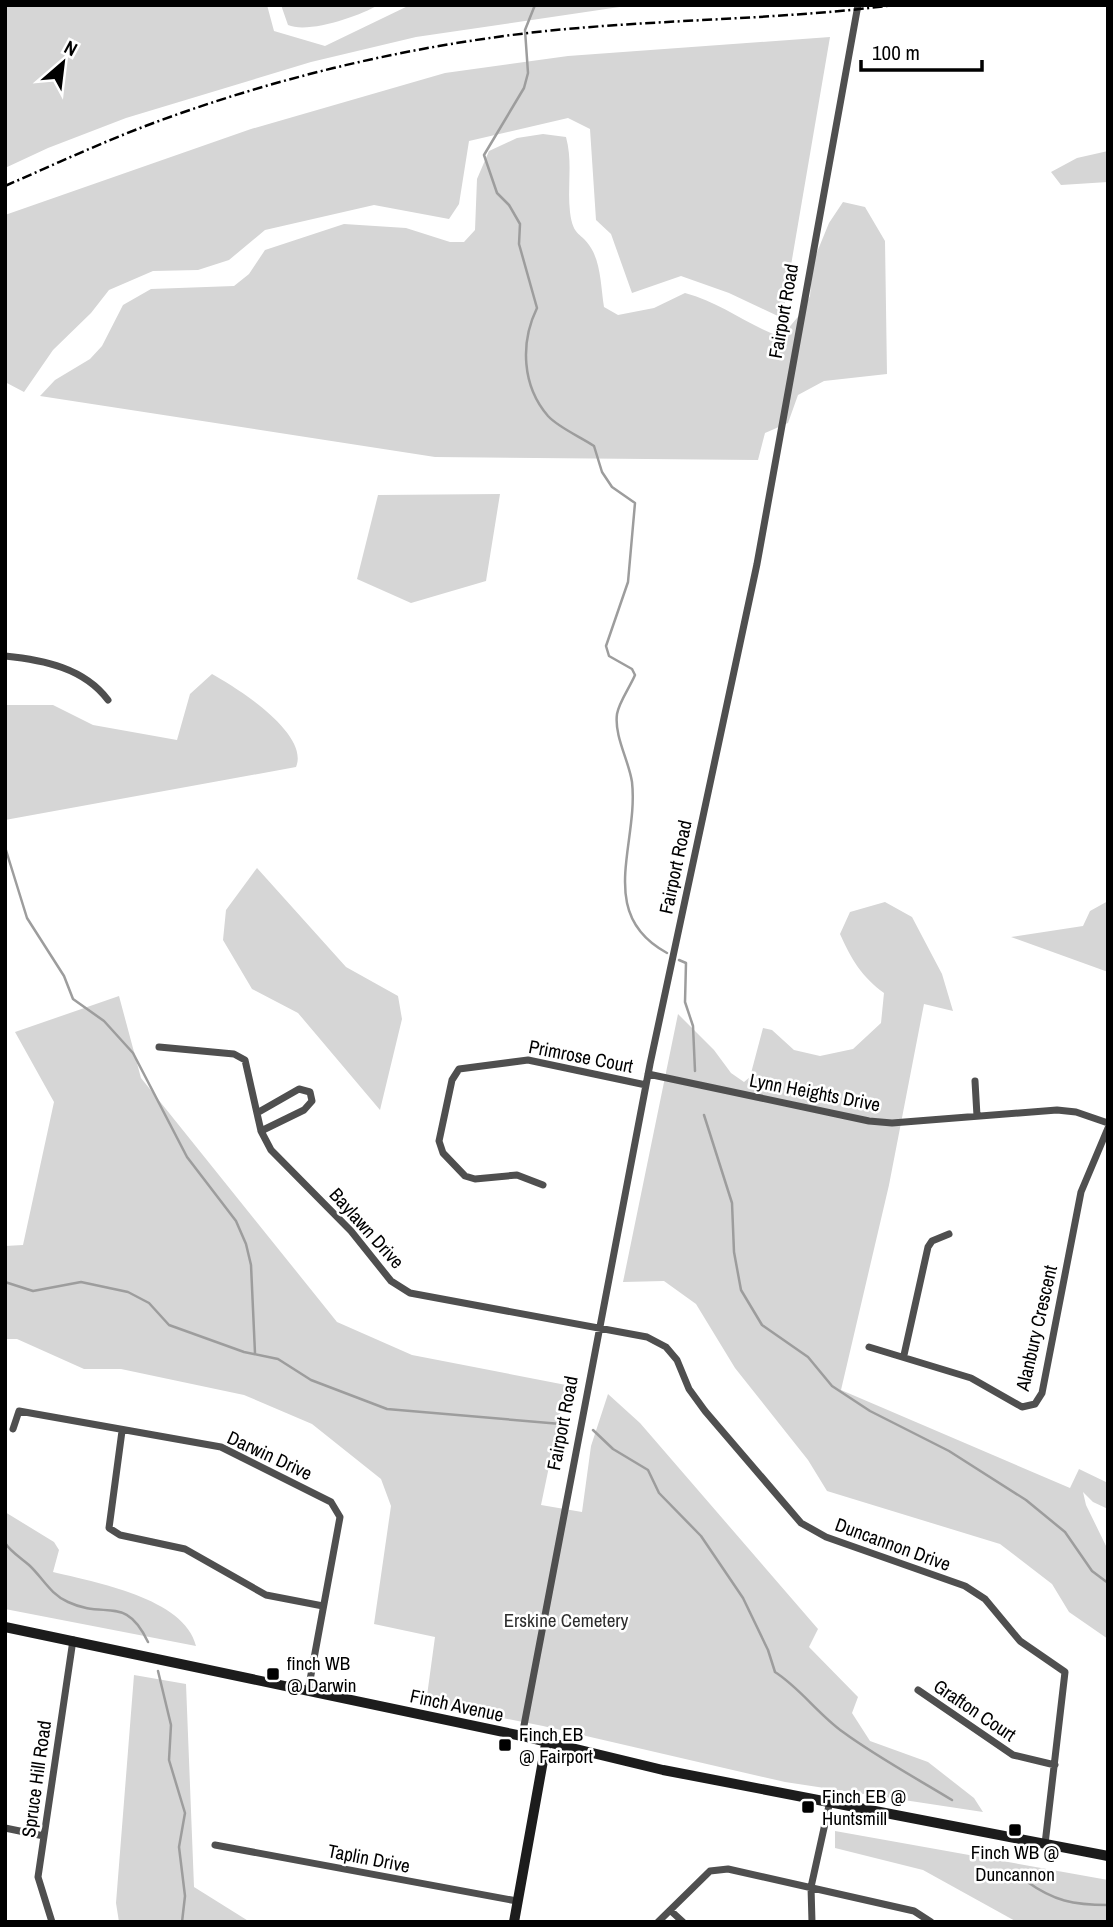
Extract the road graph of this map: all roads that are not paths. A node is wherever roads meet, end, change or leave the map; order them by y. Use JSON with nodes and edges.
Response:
{"nodes":[{"id":1,"x":858,"y":5,"type":"edge"},
{"id":2,"x":5,"y":656,"type":"edge"},
{"id":3,"x":108,"y":700,"type":"dead end"},
{"id":4,"x":159,"y":1047,"type":"dead end"},
{"id":5,"x":648,"y":1074,"type":"junction"},
{"id":6,"x":975,"y":1081,"type":"dead end"},
{"id":7,"x":646,"y":1085,"type":"junction"},
{"id":8,"x":257,"y":1113,"type":"junction"},
{"id":9,"x":977,"y":1116,"type":"junction"},
{"id":10,"x":1108,"y":1126,"type":"edge"},
{"id":11,"x":261,"y":1131,"type":"junction"},
{"id":12,"x":543,"y":1185,"type":"dead end"},
{"id":13,"x":950,"y":1234,"type":"dead end"},
{"id":14,"x":599,"y":1329,"type":"junction"},
{"id":15,"x":869,"y":1347,"type":"dead end"},
{"id":16,"x":904,"y":1355,"type":"junction"},
{"id":17,"x":13,"y":1429,"type":"dead end"},
{"id":18,"x":122,"y":1431,"type":"junction"},
{"id":19,"x":323,"y":1606,"type":"junction"},
{"id":20,"x":5,"y":1627,"type":"edge"},
{"id":21,"x":73,"y":1640,"type":"junction"},
{"id":22,"x":918,"y":1690,"type":"dead end"},
{"id":23,"x":308,"y":1691,"type":"junction"},
{"id":24,"x":522,"y":1736,"type":"junction"},
{"id":25,"x":546,"y":1744,"type":"junction"},
{"id":26,"x":1055,"y":1765,"type":"junction"},
{"id":27,"x":830,"y":1801,"type":"junction"},
{"id":28,"x":5,"y":1828,"type":"edge"},
{"id":29,"x":44,"y":1836,"type":"junction"},
{"id":30,"x":1045,"y":1844,"type":"junction"},
{"id":31,"x":215,"y":1845,"type":"dead end"},
{"id":32,"x":1108,"y":1856,"type":"edge"},
{"id":33,"x":811,"y":1887,"type":"junction"},
{"id":34,"x":517,"y":1901,"type":"junction"},
{"id":35,"x":671,"y":1911,"type":"junction"},
{"id":36,"x":52,"y":1922,"type":"edge"},
{"id":37,"x":514,"y":1922,"type":"edge"},
{"id":38,"x":658,"y":1922,"type":"edge"},
{"id":39,"x":683,"y":1922,"type":"edge"},
{"id":40,"x":812,"y":1922,"type":"edge"},
{"id":41,"x":931,"y":1922,"type":"edge"}],
"edges":[{"from":1,"to":5,"type":"street","name":"Fairport Road"},
{"from":2,"to":3,"type":"street"},
{"from":4,"to":8,"type":"street","name":"Baylawn Drive"},
{"from":5,"to":7,"type":"street","name":"Fairport Road"},
{"from":5,"to":9,"type":"street","name":"Lynn Heights Drive"},
{"from":6,"to":9,"type":"street"},
{"from":7,"to":12,"type":"street","name":"Primrose Court"},
{"from":7,"to":14,"type":"street","name":"Fairport Road"},
{"from":8,"to":11,"type":"street","name":"Baylawn Drive"},
{"from":8,"to":11,"type":"street"},
{"from":9,"to":10,"type":"street","name":"Lynn Heights Drive"},
{"from":10,"to":16,"type":"street","name":"Alanbury Crescent"},
{"from":11,"to":14,"type":"street","name":"Baylawn Drive"},
{"from":13,"to":16,"type":"street"},
{"from":14,"to":24,"type":"street","name":"Fairport Road"},
{"from":14,"to":26,"type":"street","name":"Duncannon Drive"},
{"from":15,"to":16,"type":"street","name":"Alanbury Crescent"},
{"from":17,"to":18,"type":"street","name":"Darwin Drive"},
{"from":18,"to":19,"type":"street"},
{"from":18,"to":19,"type":"street","name":"Darwin Drive"},
{"from":19,"to":23,"type":"street","name":"Darwin Drive"},
{"from":20,"to":21,"type":"main road","name":"Finch Avenue"},
{"from":21,"to":23,"type":"main road","name":"Finch Avenue"},
{"from":21,"to":29,"type":"street","name":"Spruce Hill Road"},
{"from":22,"to":26,"type":"street","name":"Grafton Court"},
{"from":23,"to":24,"type":"main road","name":"Finch Avenue"},
{"from":24,"to":25,"type":"main road","name":"Finch Avenue"},
{"from":25,"to":27,"type":"main road","name":"Finch Avenue"},
{"from":25,"to":34,"type":"main road"},
{"from":26,"to":30,"type":"street","name":"Duncannon Drive"},
{"from":27,"to":30,"type":"main road","name":"Finch Avenue"},
{"from":27,"to":33,"type":"street"},
{"from":28,"to":29,"type":"street"},
{"from":29,"to":36,"type":"street","name":"Spruce Hill Road"},
{"from":30,"to":32,"type":"main road","name":"Finch Avenue"},
{"from":31,"to":34,"type":"street","name":"Taplin Drive"},
{"from":33,"to":35,"type":"street"},
{"from":33,"to":40,"type":"street"},
{"from":33,"to":41,"type":"street"},
{"from":34,"to":37,"type":"main road"},
{"from":35,"to":38,"type":"street"},
{"from":35,"to":39,"type":"street"}]}
